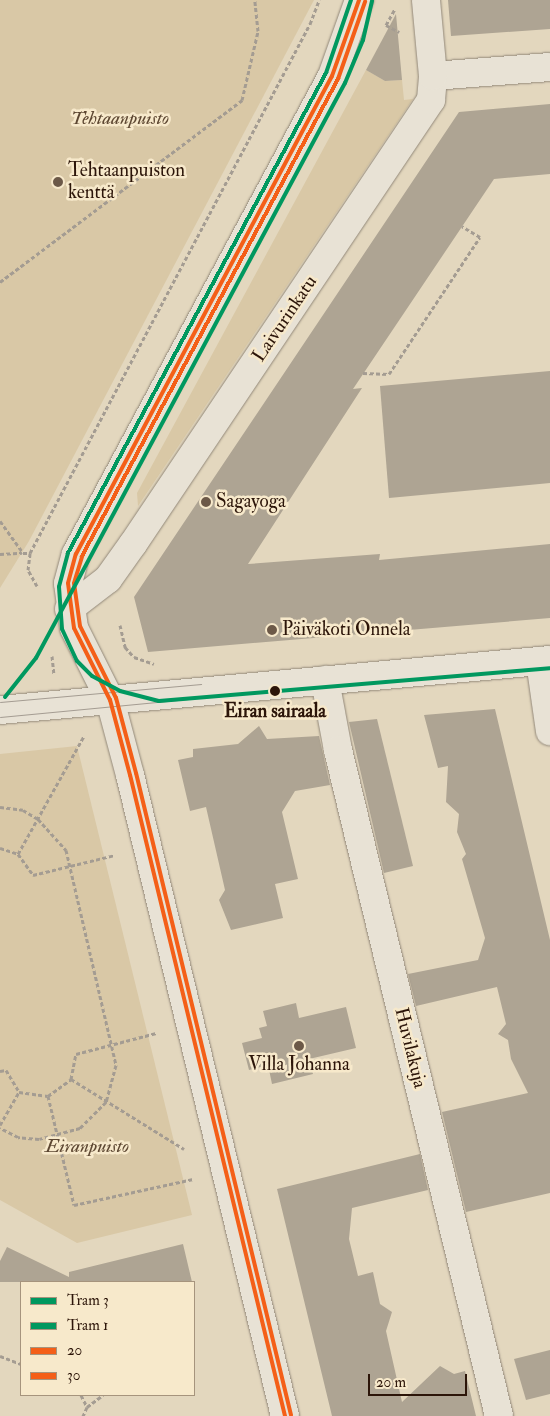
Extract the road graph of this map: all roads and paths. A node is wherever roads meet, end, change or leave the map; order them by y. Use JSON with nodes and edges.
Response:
{"nodes":[{"id":1,"x":255,"y":0,"type":"edge"},
{"id":2,"x":319,"y":0,"type":"edge"},
{"id":3,"x":359,"y":0,"type":"edge"},
{"id":4,"x":426,"y":0,"type":"edge"},
{"id":5,"x":398,"y":3,"type":"dead end"},
{"id":6,"x":382,"y":33,"type":"dead end"},
{"id":7,"x":550,"y":67,"type":"edge"},
{"id":8,"x":433,"y":76,"type":"junction"},
{"id":9,"x":462,"y":226,"type":"dead end"},
{"id":10,"x":0,"y":282,"type":"edge"},
{"id":11,"x":363,"y":373,"type":"dead end"},
{"id":12,"x":0,"y":521,"type":"edge"},
{"id":13,"x":23,"y":553,"type":"junction"},
{"id":14,"x":0,"y":554,"type":"edge"},
{"id":15,"x":69,"y":609,"type":"junction"},
{"id":16,"x":120,"y":625,"type":"dead end"},
{"id":17,"x":545,"y":660,"type":"edge"},
{"id":18,"x":161,"y":663,"type":"dead end"},
{"id":19,"x":325,"y":680,"type":"junction"},
{"id":20,"x":110,"y":700,"type":"junction"},
{"id":21,"x":0,"y":710,"type":"edge"},
{"id":22,"x":550,"y":730,"type":"edge"},
{"id":23,"x":84,"y":736,"type":"dead end"},
{"id":24,"x":0,"y":807,"type":"edge"},
{"id":25,"x":38,"y":818,"type":"junction"},
{"id":26,"x":0,"y":848,"type":"edge"},
{"id":27,"x":18,"y":854,"type":"junction"},
{"id":28,"x":115,"y":855,"type":"dead end"},
{"id":29,"x":70,"y":865,"type":"junction"},
{"id":30,"x":156,"y":1033,"type":"dead end"},
{"id":31,"x":112,"y":1044,"type":"junction"},
{"id":32,"x":0,"y":1071,"type":"edge"},
{"id":33,"x":71,"y":1079,"type":"junction"},
{"id":34,"x":20,"y":1092,"type":"junction"},
{"id":35,"x":48,"y":1096,"type":"junction"},
{"id":36,"x":106,"y":1102,"type":"junction"},
{"id":37,"x":0,"y":1127,"type":"edge"},
{"id":38,"x":58,"y":1137,"type":"junction"},
{"id":39,"x":184,"y":1149,"type":"dead end"},
{"id":40,"x":193,"y":1179,"type":"dead end"},
{"id":41,"x":0,"y":1356,"type":"edge"},
{"id":42,"x":20,"y":1364,"type":"edge"},
{"id":43,"x":81,"y":1396,"type":"edge"},
{"id":44,"x":102,"y":1396,"type":"edge"},
{"id":45,"x":87,"y":1407,"type":"junction"},
{"id":46,"x":83,"y":1416,"type":"edge"},
{"id":47,"x":285,"y":1416,"type":"edge"},
{"id":48,"x":499,"y":1416,"type":"edge"}],
"edges":[{"from":1,"to":10,"type":"path"},
{"from":2,"to":13,"type":"path"},
{"from":3,"to":15,"type":"street"},
{"from":4,"to":8,"type":"street","name":"Laivurinkatu"},
{"from":5,"to":6,"type":"path"},
{"from":7,"to":8,"type":"street"},
{"from":8,"to":15,"type":"street","name":"Laivurinkatu"},
{"from":9,"to":11,"type":"path"},
{"from":12,"to":13,"type":"path"},
{"from":13,"to":14,"type":"path"},
{"from":15,"to":20,"type":"street"},
{"from":16,"to":18,"type":"path"},
{"from":17,"to":19,"type":"street"},
{"from":17,"to":22,"type":"street"},
{"from":19,"to":20,"type":"street"},
{"from":19,"to":48,"type":"street","name":"Huvilakuja"},
{"from":20,"to":21,"type":"street"},
{"from":20,"to":47,"type":"street"},
{"from":23,"to":25,"type":"path"},
{"from":24,"to":25,"type":"path"},
{"from":25,"to":27,"type":"path"},
{"from":25,"to":29,"type":"path"},
{"from":26,"to":27,"type":"path"},
{"from":27,"to":29,"type":"path"},
{"from":28,"to":29,"type":"path"},
{"from":29,"to":31,"type":"path"},
{"from":30,"to":31,"type":"path"},
{"from":31,"to":33,"type":"path"},
{"from":31,"to":36,"type":"path"},
{"from":32,"to":34,"type":"path"},
{"from":33,"to":35,"type":"path"},
{"from":33,"to":36,"type":"path"},
{"from":34,"to":35,"type":"path"},
{"from":34,"to":37,"type":"path"},
{"from":35,"to":38,"type":"path"},
{"from":36,"to":38,"type":"path"},
{"from":36,"to":39,"type":"path"},
{"from":37,"to":38,"type":"path"},
{"from":38,"to":40,"type":"path"},
{"from":41,"to":42,"type":"path"},
{"from":43,"to":45,"type":"path"},
{"from":44,"to":45,"type":"path"},
{"from":45,"to":46,"type":"path"}]}
